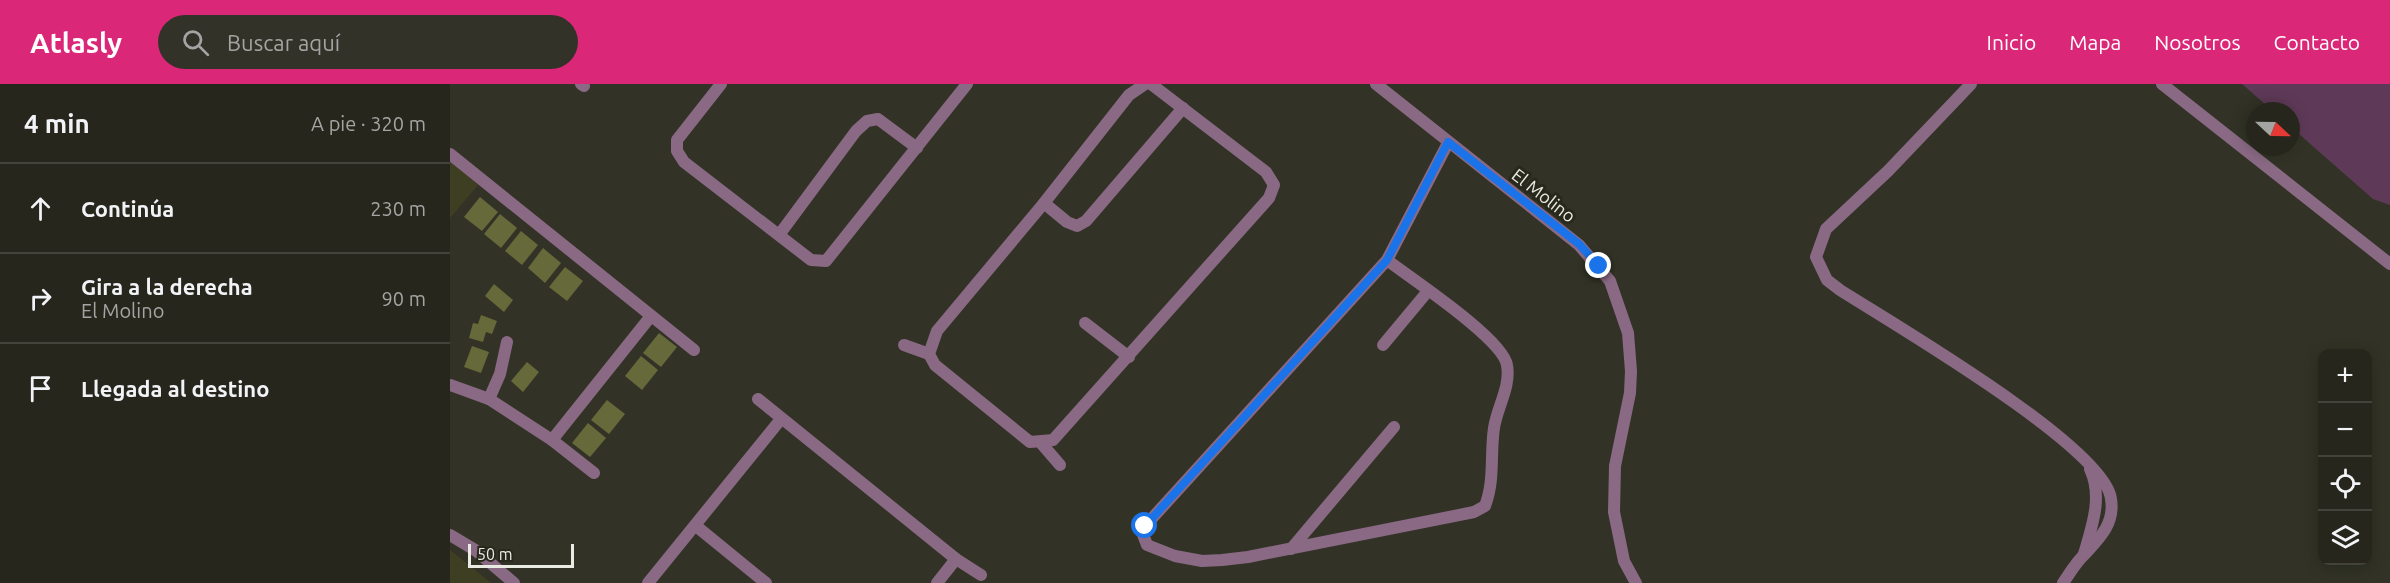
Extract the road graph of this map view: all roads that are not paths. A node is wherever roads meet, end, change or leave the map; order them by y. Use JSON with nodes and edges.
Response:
{"nodes":[{"id":1,"x":721,"y":84,"type":"edge"},
{"id":2,"x":967,"y":84,"type":"edge"},
{"id":3,"x":1145,"y":84,"type":"edge"},
{"id":4,"x":1151,"y":84,"type":"edge"},
{"id":5,"x":1376,"y":84,"type":"edge"},
{"id":6,"x":1971,"y":84,"type":"edge"},
{"id":7,"x":2162,"y":84,"type":"edge"},
{"id":8,"x":1183,"y":108,"type":"junction"},
{"id":9,"x":1448,"y":142,"type":"junction"},
{"id":10,"x":917,"y":148,"type":"junction"},
{"id":11,"x":450,"y":154,"type":"edge"},
{"id":12,"x":1044,"y":203,"type":"junction"},
{"id":13,"x":779,"y":235,"type":"junction"},
{"id":14,"x":1387,"y":260,"type":"junction"},
{"id":15,"x":2390,"y":264,"type":"edge"},
{"id":16,"x":1428,"y":291,"type":"junction"},
{"id":17,"x":651,"y":316,"type":"junction"},
{"id":18,"x":1085,"y":323,"type":"dead end"},
{"id":19,"x":507,"y":342,"type":"dead end"},
{"id":20,"x":904,"y":345,"type":"dead end"},
{"id":21,"x":1383,"y":345,"type":"dead end"},
{"id":22,"x":694,"y":350,"type":"dead end"},
{"id":23,"x":929,"y":354,"type":"junction"},
{"id":24,"x":1129,"y":357,"type":"junction"},
{"id":25,"x":450,"y":385,"type":"edge"},
{"id":26,"x":489,"y":399,"type":"junction"},
{"id":27,"x":758,"y":399,"type":"dead end"},
{"id":28,"x":781,"y":419,"type":"junction"},
{"id":29,"x":1394,"y":427,"type":"dead end"},
{"id":30,"x":552,"y":441,"type":"junction"},
{"id":31,"x":1041,"y":443,"type":"junction"},
{"id":32,"x":1060,"y":465,"type":"dead end"},
{"id":33,"x":594,"y":473,"type":"dead end"},
{"id":34,"x":696,"y":526,"type":"junction"},
{"id":35,"x":450,"y":535,"type":"edge"},
{"id":36,"x":1291,"y":549,"type":"junction"},
{"id":37,"x":957,"y":559,"type":"junction"},
{"id":38,"x":981,"y":575,"type":"dead end"},
{"id":39,"x":514,"y":583,"type":"edge"},
{"id":40,"x":648,"y":583,"type":"edge"},
{"id":41,"x":766,"y":583,"type":"edge"},
{"id":42,"x":937,"y":583,"type":"edge"},
{"id":43,"x":1636,"y":583,"type":"edge"},
{"id":44,"x":2063,"y":583,"type":"edge"}],
"edges":[{"from":1,"to":13,"type":"street"},
{"from":2,"to":10,"type":"street"},
{"from":3,"to":12,"type":"street"},
{"from":4,"to":8,"type":"street"},
{"from":5,"to":9,"type":"street","name":"El Molino"},
{"from":6,"to":44,"type":"street"},
{"from":7,"to":15,"type":"street"},
{"from":8,"to":12,"type":"street"},
{"from":8,"to":24,"type":"street"},
{"from":9,"to":14,"type":"street"},
{"from":9,"to":43,"type":"street","name":"El Molino"},
{"from":10,"to":13,"type":"street"},
{"from":10,"to":13,"type":"street"},
{"from":11,"to":17,"type":"street"},
{"from":12,"to":23,"type":"street"},
{"from":14,"to":16,"type":"street"},
{"from":14,"to":36,"type":"street"},
{"from":16,"to":21,"type":"street"},
{"from":16,"to":36,"type":"street"},
{"from":17,"to":22,"type":"street"},
{"from":17,"to":30,"type":"street"},
{"from":18,"to":24,"type":"street"},
{"from":19,"to":26,"type":"street"},
{"from":20,"to":23,"type":"street"},
{"from":23,"to":31,"type":"street"},
{"from":24,"to":31,"type":"street"},
{"from":25,"to":26,"type":"street"},
{"from":26,"to":30,"type":"street"},
{"from":27,"to":28,"type":"street"},
{"from":28,"to":34,"type":"street"},
{"from":28,"to":37,"type":"street"},
{"from":29,"to":36,"type":"street"},
{"from":30,"to":33,"type":"street"},
{"from":31,"to":32,"type":"street"},
{"from":34,"to":40,"type":"street"},
{"from":34,"to":41,"type":"street"},
{"from":35,"to":39,"type":"street"},
{"from":37,"to":38,"type":"street"},
{"from":37,"to":42,"type":"street"}]}
